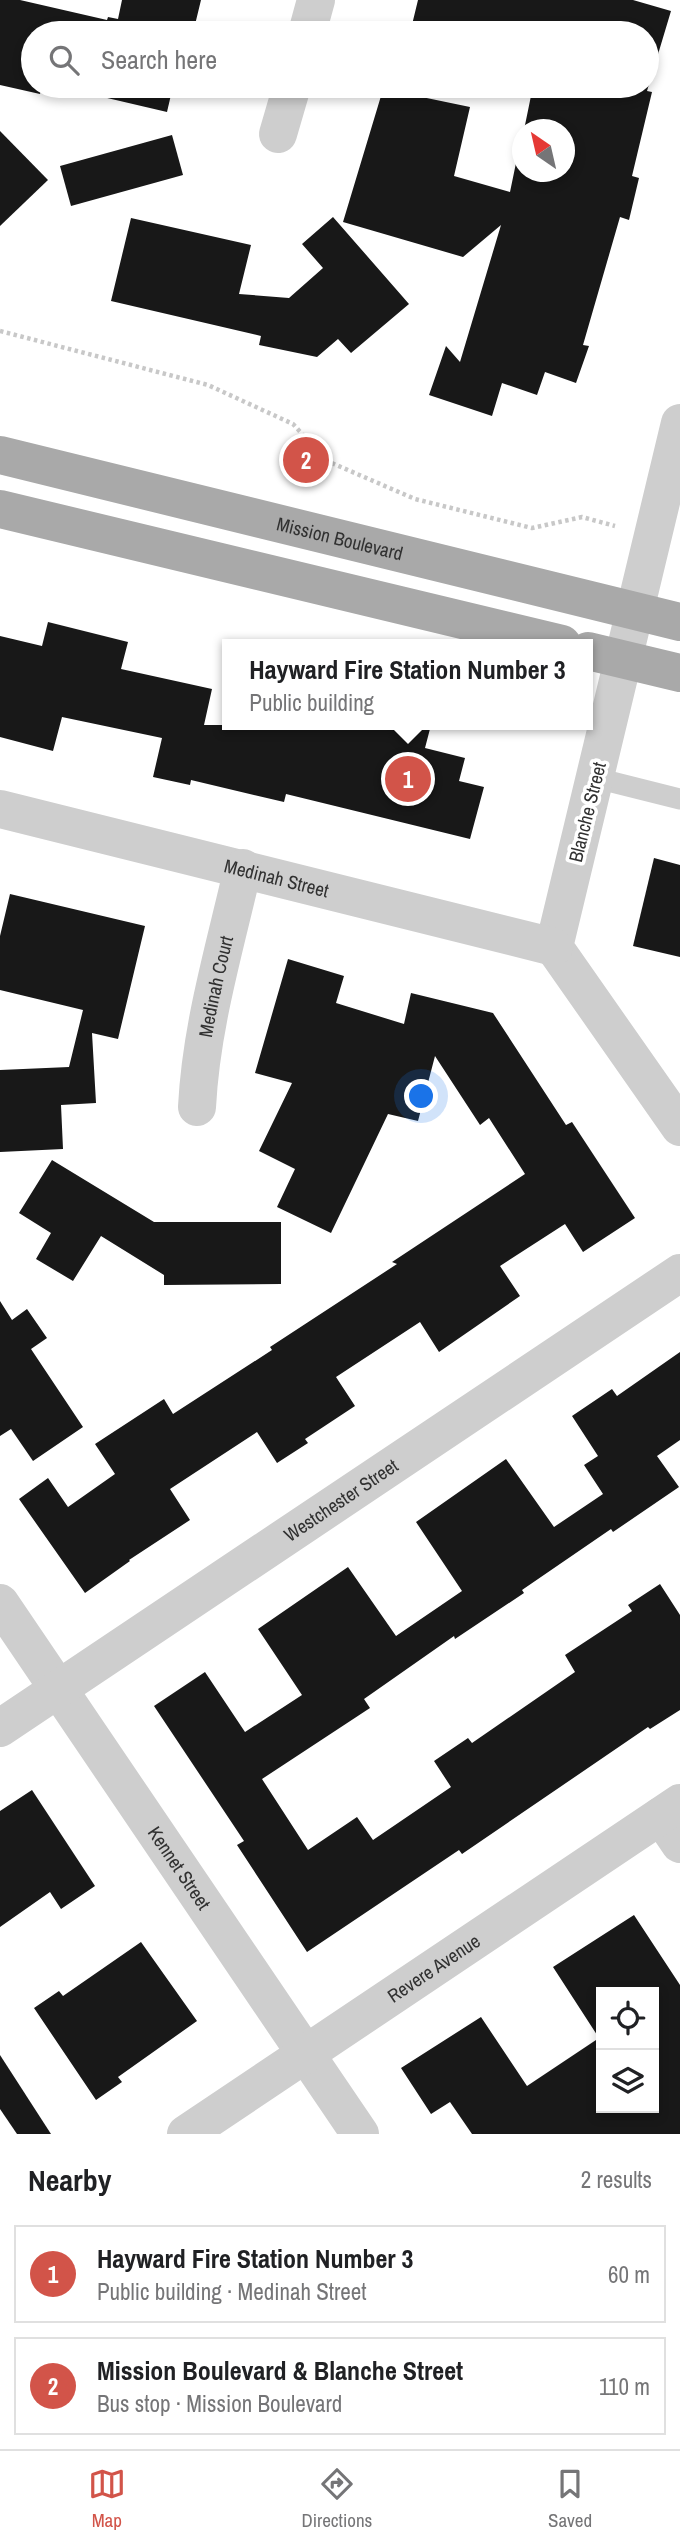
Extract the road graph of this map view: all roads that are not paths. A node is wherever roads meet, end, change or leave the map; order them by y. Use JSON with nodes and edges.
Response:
{"nodes":[{"id":1,"x":316,"y":0,"type":"edge"},
{"id":2,"x":310,"y":21,"type":"edge"},
{"id":3,"x":288,"y":98,"type":"edge"},
{"id":4,"x":278,"y":134,"type":"dead end"},
{"id":5,"x":680,"y":423,"type":"edge"},
{"id":6,"x":0,"y":455,"type":"edge"},
{"id":7,"x":0,"y":509,"type":"edge"},
{"id":8,"x":636,"y":611,"type":"junction"},
{"id":9,"x":680,"y":622,"type":"edge"},
{"id":10,"x":541,"y":639,"type":"edge"},
{"id":11,"x":593,"y":652,"type":"edge"},
{"id":12,"x":625,"y":659,"type":"junction"},
{"id":13,"x":680,"y":673,"type":"edge"},
{"id":14,"x":596,"y":778,"type":"junction"},
{"id":15,"x":680,"y":799,"type":"edge"},
{"id":16,"x":0,"y":809,"type":"edge"},
{"id":17,"x":243,"y":868,"type":"junction"},
{"id":18,"x":554,"y":947,"type":"junction"},
{"id":19,"x":197,"y":1107,"type":"dead end"},
{"id":20,"x":680,"y":1127,"type":"edge"},
{"id":21,"x":680,"y":1273,"type":"edge"},
{"id":22,"x":0,"y":1603,"type":"edge"},
{"id":23,"x":58,"y":1689,"type":"junction"},
{"id":24,"x":0,"y":1728,"type":"edge"},
{"id":25,"x":674,"y":1821,"type":"edge"},
{"id":26,"x":306,"y":2053,"type":"junction"},
{"id":27,"x":186,"y":2134,"type":"edge"},
{"id":28,"x":360,"y":2134,"type":"edge"}],
"edges":[{"from":1,"to":2,"type":"street"},
{"from":3,"to":4,"type":"street"},
{"from":5,"to":8,"type":"street","name":"Blanche Street"},
{"from":6,"to":8,"type":"main road","name":"Mission Boulevard"},
{"from":7,"to":10,"type":"main road"},
{"from":8,"to":9,"type":"main road","name":"Mission Boulevard"},
{"from":8,"to":12,"type":"street","name":"Blanche Street"},
{"from":11,"to":12,"type":"main road"},
{"from":12,"to":13,"type":"main road"},
{"from":12,"to":14,"type":"street","name":"Blanche Street"},
{"from":14,"to":15,"type":"lane"},
{"from":14,"to":18,"type":"street","name":"Blanche Street"},
{"from":16,"to":17,"type":"street","name":"Medinah Street"},
{"from":17,"to":18,"type":"street","name":"Medinah Street"},
{"from":17,"to":19,"type":"street","name":"Medinah Court"},
{"from":18,"to":20,"type":"street"},
{"from":21,"to":23,"type":"street","name":"Westchester Street"},
{"from":22,"to":23,"type":"street","name":"Kennet Street"},
{"from":23,"to":24,"type":"street","name":"Westchester Street"},
{"from":23,"to":26,"type":"street","name":"Kennet Street"},
{"from":25,"to":26,"type":"street","name":"Revere Avenue"},
{"from":26,"to":27,"type":"street","name":"Revere Avenue"},
{"from":26,"to":28,"type":"street","name":"Kennet Street"}]}
